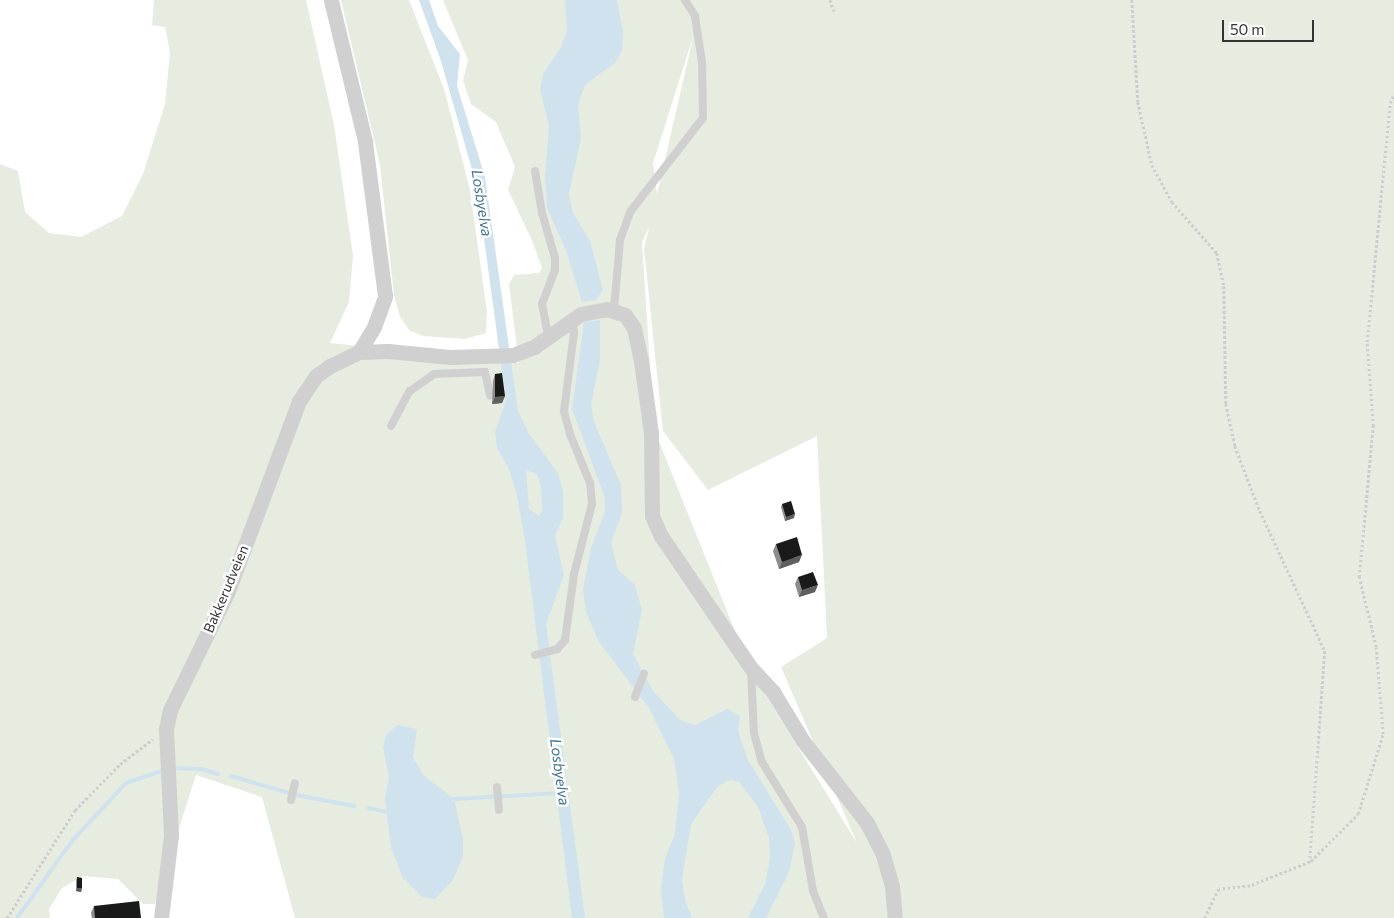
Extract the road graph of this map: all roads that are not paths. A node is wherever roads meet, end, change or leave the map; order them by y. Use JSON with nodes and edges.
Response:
{"nodes":[{"id":1,"x":331,"y":0,"type":"edge"},
{"id":2,"x":685,"y":0,"type":"edge"},
{"id":3,"x":536,"y":171,"type":"dead end"},
{"id":4,"x":614,"y":310,"type":"junction"},
{"id":5,"x":572,"y":318,"type":"junction"},
{"id":6,"x":548,"y":335,"type":"junction"},
{"id":7,"x":359,"y":352,"type":"junction"},
{"id":8,"x":486,"y":362,"type":"junction"},
{"id":9,"x":490,"y":395,"type":"dead end"},
{"id":10,"x":391,"y":426,"type":"dead end"},
{"id":11,"x":535,"y":655,"type":"dead end"},
{"id":12,"x":751,"y":668,"type":"junction"},
{"id":13,"x":644,"y":674,"type":"dead end"},
{"id":14,"x":635,"y":697,"type":"dead end"},
{"id":15,"x":295,"y":783,"type":"dead end"},
{"id":16,"x":497,"y":787,"type":"dead end"},
{"id":17,"x":291,"y":800,"type":"dead end"},
{"id":18,"x":499,"y":810,"type":"dead end"},
{"id":19,"x":161,"y":918,"type":"edge"},
{"id":20,"x":824,"y":918,"type":"edge"},
{"id":21,"x":895,"y":918,"type":"edge"}],
"edges":[{"from":1,"to":7,"type":"street"},
{"from":2,"to":4,"type":"lane"},
{"from":3,"to":6,"type":"lane"},
{"from":4,"to":5,"type":"street"},
{"from":4,"to":12,"type":"street"},
{"from":5,"to":6,"type":"street"},
{"from":5,"to":11,"type":"lane"},
{"from":6,"to":8,"type":"street"},
{"from":7,"to":8,"type":"street"},
{"from":7,"to":19,"type":"street","name":"Bakkerudveien"},
{"from":8,"to":9,"type":"lane"},
{"from":8,"to":10,"type":"lane"},
{"from":12,"to":20,"type":"lane"},
{"from":12,"to":21,"type":"street"},
{"from":13,"to":14,"type":"lane"},
{"from":15,"to":17,"type":"lane"},
{"from":16,"to":18,"type":"lane"}]}
